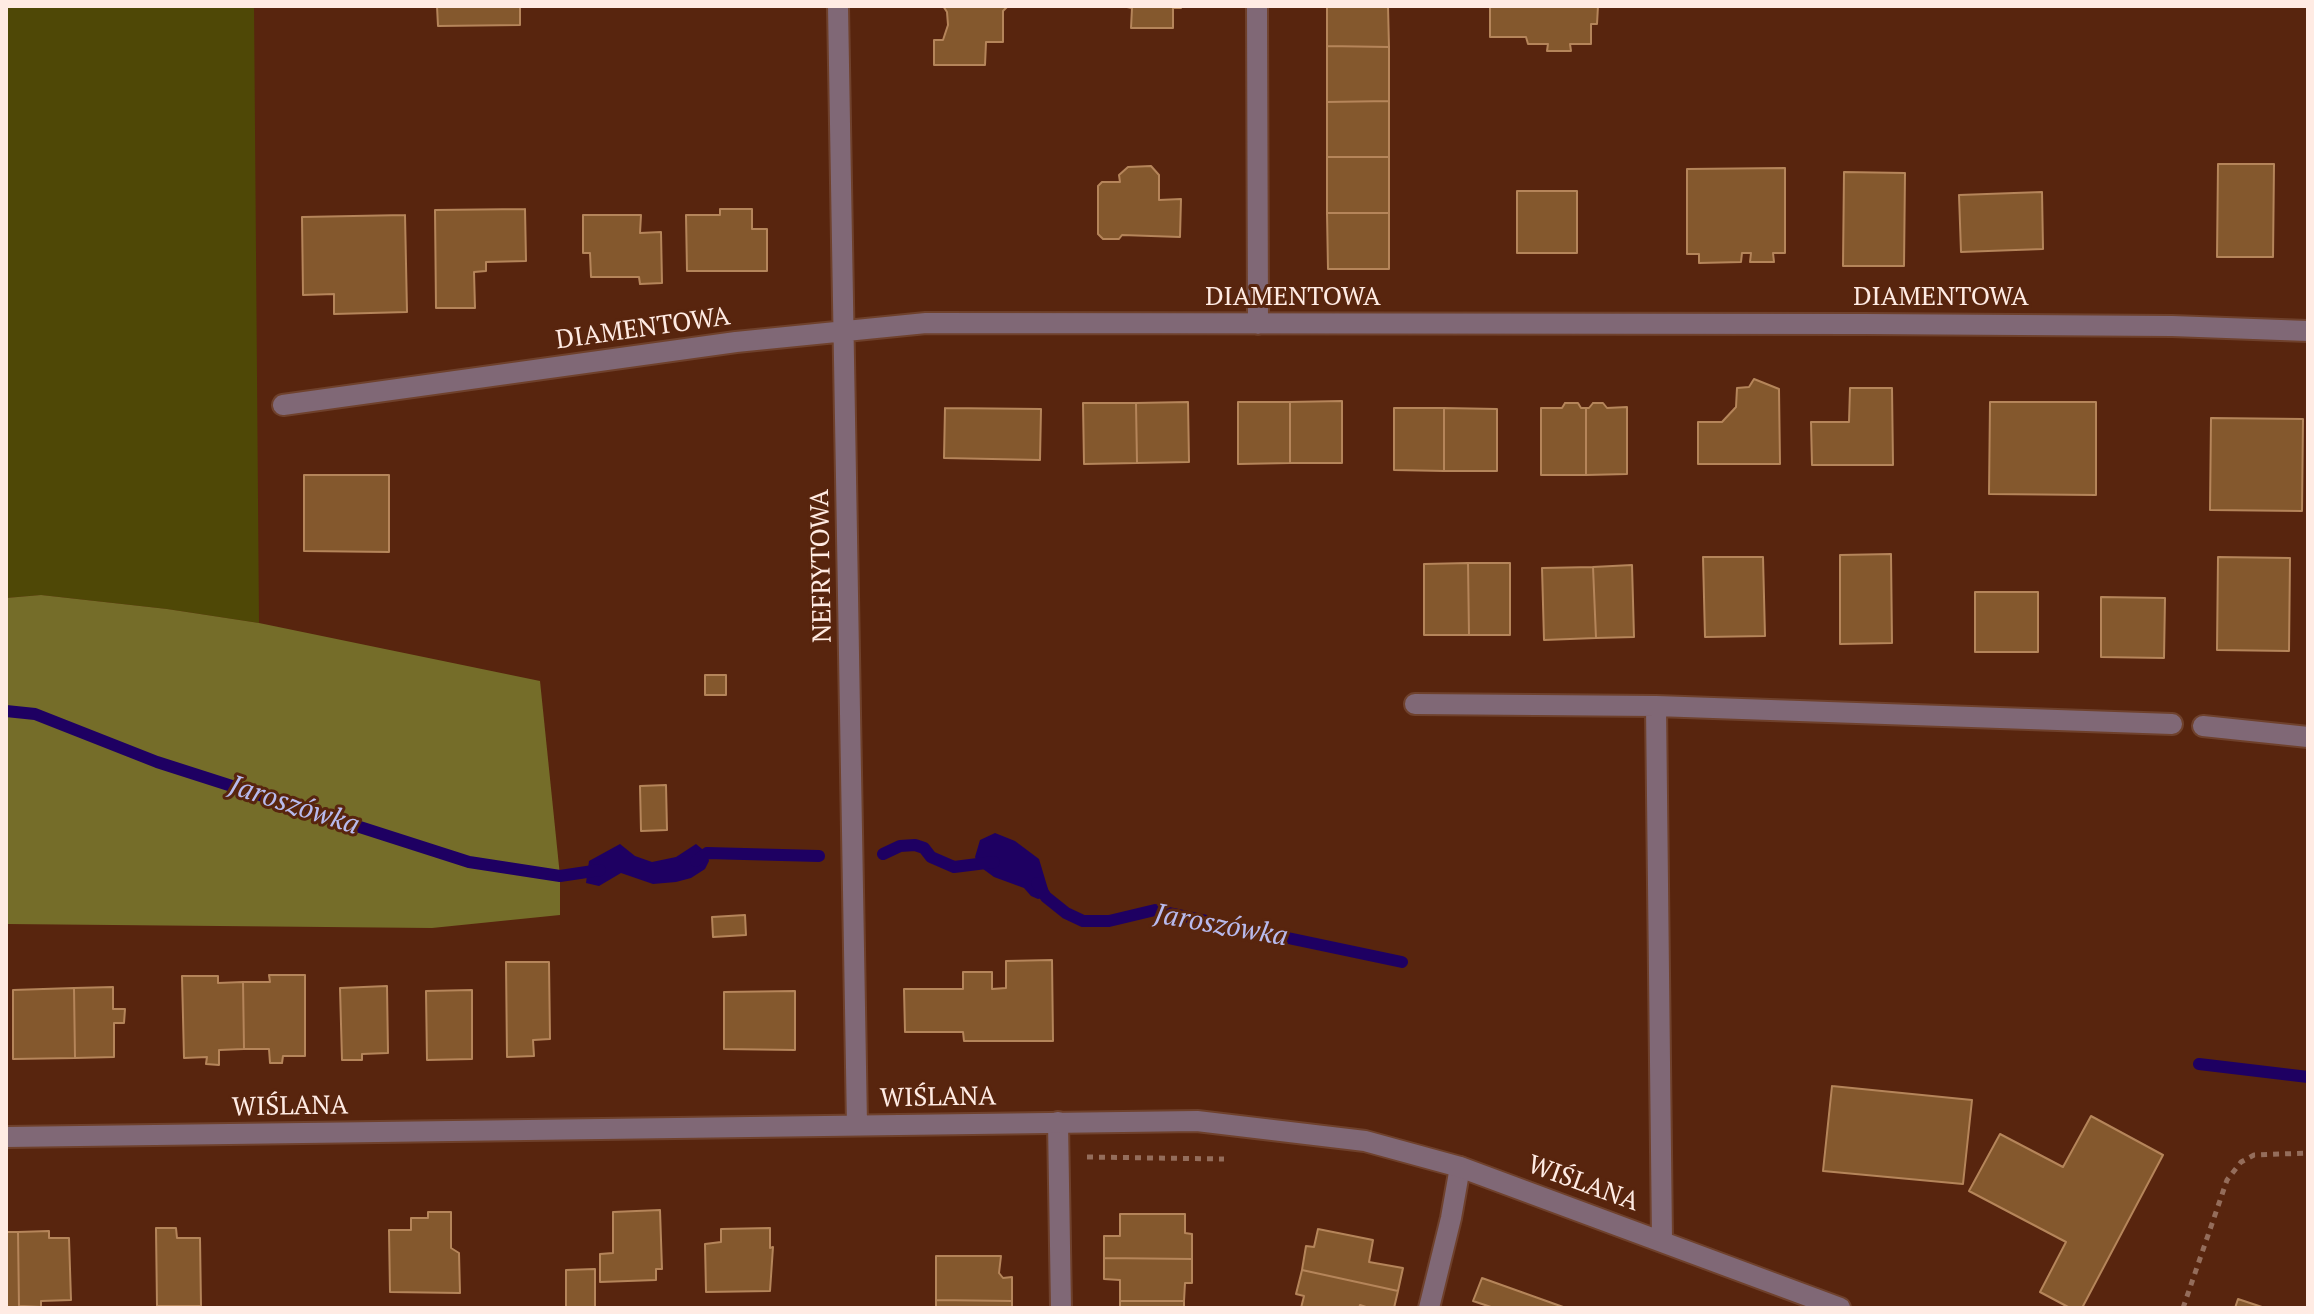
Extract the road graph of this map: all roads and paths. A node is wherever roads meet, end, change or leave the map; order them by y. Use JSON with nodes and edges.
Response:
{"nodes":[{"id":1,"x":838,"y":6,"type":"edge"},
{"id":2,"x":1257,"y":6,"type":"edge"},
{"id":3,"x":1258,"y":324,"type":"junction"},
{"id":4,"x":844,"y":331,"type":"junction"},
{"id":5,"x":2308,"y":331,"type":"edge"},
{"id":6,"x":283,"y":405,"type":"dead end"},
{"id":7,"x":1415,"y":704,"type":"dead end"},
{"id":8,"x":1656,"y":706,"type":"junction"},
{"id":9,"x":2172,"y":724,"type":"dead end"},
{"id":10,"x":2203,"y":726,"type":"dead end"},
{"id":11,"x":2308,"y":737,"type":"edge"},
{"id":12,"x":1058,"y":1122,"type":"junction"},
{"id":13,"x":857,"y":1125,"type":"junction"},
{"id":14,"x":6,"y":1137,"type":"edge"},
{"id":15,"x":2308,"y":1153,"type":"edge"},
{"id":16,"x":1460,"y":1167,"type":"junction"},
{"id":17,"x":1662,"y":1240,"type":"junction"},
{"id":18,"x":1061,"y":1308,"type":"edge"},
{"id":19,"x":1429,"y":1308,"type":"edge"},
{"id":20,"x":1840,"y":1308,"type":"edge"},
{"id":21,"x":2183,"y":1308,"type":"edge"}],
"edges":[{"from":1,"to":4,"type":"street","name":"NEFRYTOWA"},
{"from":2,"to":3,"type":"street"},
{"from":3,"to":4,"type":"street","name":"DIAMENTOWA"},
{"from":3,"to":5,"type":"street","name":"DIAMENTOWA"},
{"from":4,"to":6,"type":"street","name":"DIAMENTOWA"},
{"from":4,"to":13,"type":"street","name":"NEFRYTOWA"},
{"from":7,"to":8,"type":"street"},
{"from":8,"to":9,"type":"street"},
{"from":8,"to":17,"type":"street"},
{"from":10,"to":11,"type":"street"},
{"from":12,"to":13,"type":"street","name":"WIŚLANA"},
{"from":12,"to":16,"type":"street","name":"WIŚLANA"},
{"from":12,"to":18,"type":"street"},
{"from":13,"to":14,"type":"street","name":"WIŚLANA"},
{"from":15,"to":21,"type":"path"},
{"from":16,"to":17,"type":"street","name":"WIŚLANA"},
{"from":16,"to":19,"type":"street"},
{"from":17,"to":20,"type":"street","name":"WIŚLANA"}]}
